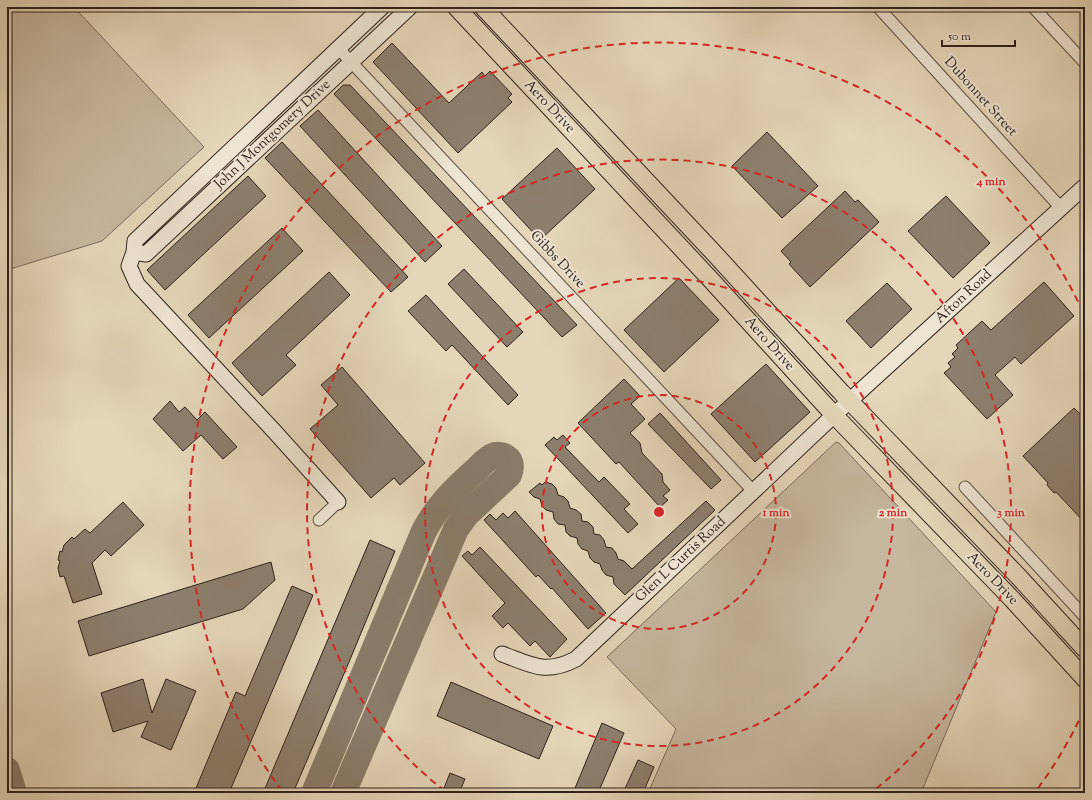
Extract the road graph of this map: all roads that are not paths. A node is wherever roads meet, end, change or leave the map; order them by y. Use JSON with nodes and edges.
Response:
{"nodes":[{"id":1,"x":382,"y":7,"type":"edge"},
{"id":2,"x":410,"y":7,"type":"edge"},
{"id":3,"x":456,"y":7,"type":"edge"},
{"id":4,"x":483,"y":7,"type":"edge"},
{"id":5,"x":878,"y":7,"type":"edge"},
{"id":6,"x":1034,"y":7,"type":"edge"},
{"id":7,"x":338,"y":48,"type":"junction"},
{"id":8,"x":351,"y":62,"type":"junction"},
{"id":9,"x":1085,"y":63,"type":"edge"},
{"id":10,"x":1085,"y":186,"type":"edge"},
{"id":11,"x":1061,"y":208,"type":"junction"},
{"id":12,"x":134,"y":252,"type":"junction"},
{"id":13,"x":842,"y":408,"type":"junction"},
{"id":14,"x":965,"y":487,"type":"dead end"},
{"id":15,"x":754,"y":492,"type":"junction"},
{"id":16,"x":338,"y":502,"type":"joint"},
{"id":17,"x":319,"y":520,"type":"dead end"},
{"id":18,"x":1085,"y":617,"type":"edge"},
{"id":19,"x":1085,"y":649,"type":"edge"},
{"id":20,"x":502,"y":654,"type":"dead end"},
{"id":21,"x":1085,"y":679,"type":"edge"}],
"edges":[{"from":1,"to":7,"type":"street","name":"John J Montgomery Drive"},
{"from":2,"to":8,"type":"street","name":"John J Montgomery Drive"},
{"from":3,"to":13,"type":"main road","name":"Aero Drive"},
{"from":4,"to":13,"type":"main road","name":"Aero Drive"},
{"from":5,"to":11,"type":"street","name":"Dubonnet Street"},
{"from":6,"to":9,"type":"street"},
{"from":7,"to":8,"type":"street","name":"Gibbs Drive"},
{"from":7,"to":12,"type":"street","name":"John J Montgomery Drive"},
{"from":8,"to":12,"type":"street","name":"John J Montgomery Drive"},
{"from":8,"to":15,"type":"street","name":"Gibbs Drive"},
{"from":10,"to":11,"type":"street","name":"Afton Road"},
{"from":11,"to":13,"type":"street","name":"Afton Road"},
{"from":12,"to":16,"type":"street","name":"John J Montgomery Drive"},
{"from":13,"to":15,"type":"street","name":"Glen L Curtis Road"},
{"from":13,"to":19,"type":"main road","name":"Aero Drive"},
{"from":13,"to":21,"type":"main road","name":"Aero Drive"},
{"from":14,"to":18,"type":"street"},
{"from":15,"to":20,"type":"street","name":"Glen L Curtis Road"},
{"from":16,"to":17,"type":"street","name":"John J Montgomery Drive"}]}
